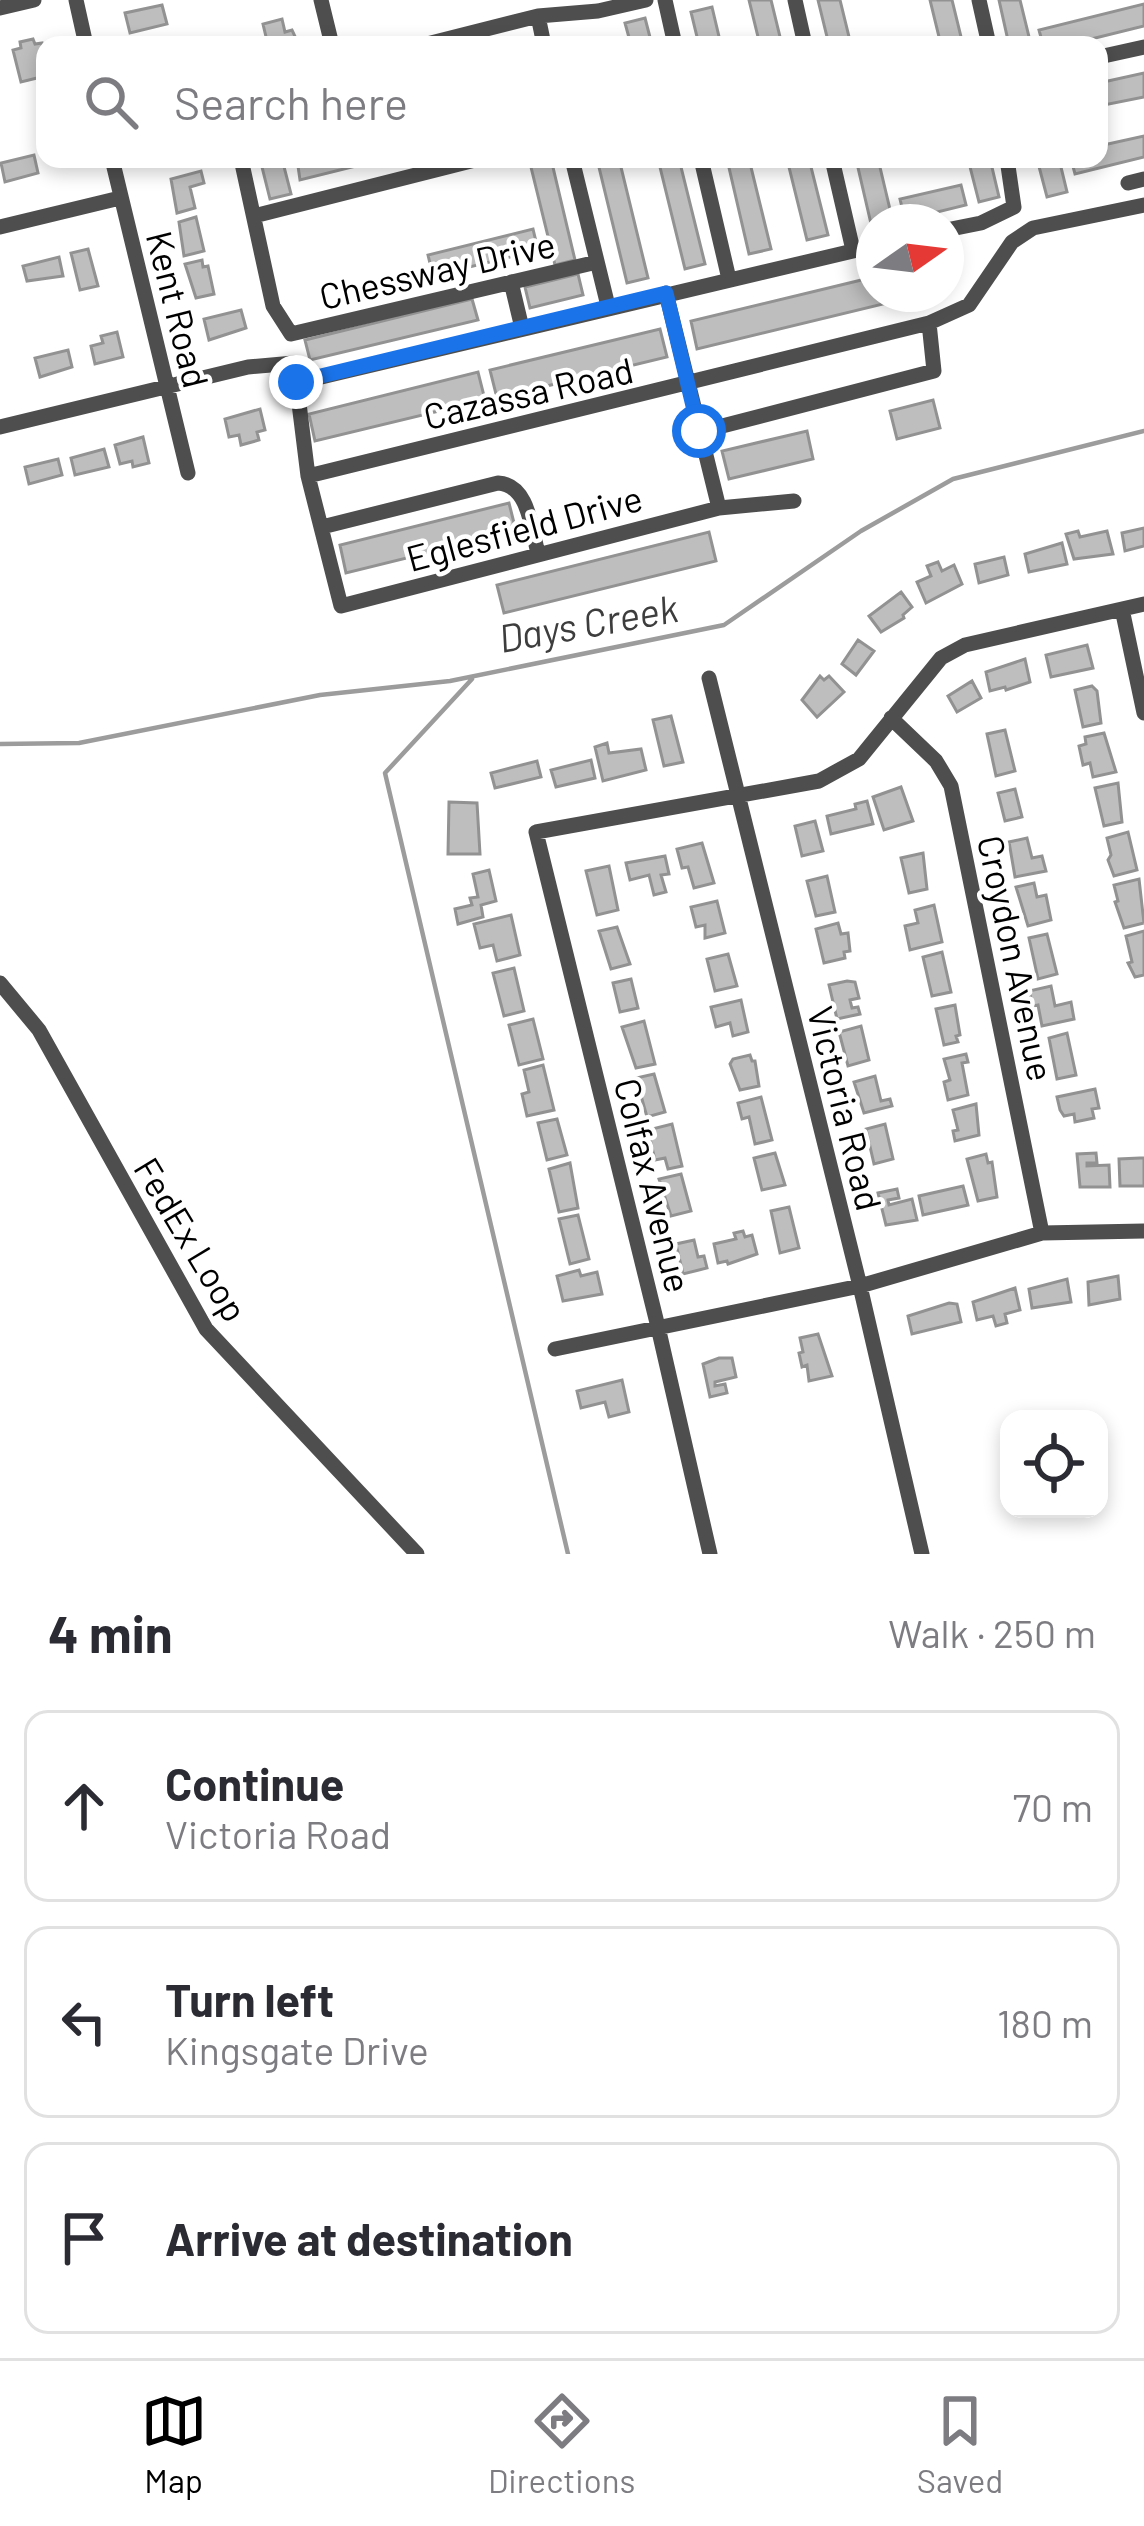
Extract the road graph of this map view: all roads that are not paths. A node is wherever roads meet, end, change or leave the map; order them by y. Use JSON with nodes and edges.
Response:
{"nodes":[{"id":1,"x":34,"y":0,"type":"edge"},
{"id":2,"x":76,"y":0,"type":"edge"},
{"id":3,"x":321,"y":0,"type":"edge"},
{"id":4,"x":646,"y":0,"type":"edge"},
{"id":5,"x":665,"y":0,"type":"edge"},
{"id":6,"x":795,"y":0,"type":"edge"},
{"id":7,"x":979,"y":0,"type":"edge"},
{"id":8,"x":596,"y":6,"type":"edge"},
{"id":9,"x":0,"y":8,"type":"edge"},
{"id":10,"x":538,"y":16,"type":"junction"},
{"id":11,"x":84,"y":36,"type":"edge"},
{"id":12,"x":330,"y":36,"type":"edge"},
{"id":13,"x":459,"y":36,"type":"edge"},
{"id":14,"x":542,"y":36,"type":"edge"},
{"id":15,"x":674,"y":36,"type":"edge"},
{"id":16,"x":803,"y":36,"type":"edge"},
{"id":17,"x":987,"y":36,"type":"edge"},
{"id":18,"x":1144,"y":47,"type":"edge"},
{"id":19,"x":1108,"y":55,"type":"edge"},
{"id":20,"x":114,"y":168,"type":"edge"},
{"id":21,"x":244,"y":168,"type":"edge"},
{"id":22,"x":443,"y":168,"type":"edge"},
{"id":23,"x":574,"y":168,"type":"edge"},
{"id":24,"x":703,"y":168,"type":"edge"},
{"id":25,"x":834,"y":168,"type":"edge"},
{"id":26,"x":1008,"y":168,"type":"edge"},
{"id":27,"x":120,"y":198,"type":"junction"},
{"id":28,"x":1144,"y":205,"type":"edge"},
{"id":29,"x":254,"y":216,"type":"junction"},
{"id":30,"x":964,"y":226,"type":"edge"},
{"id":31,"x":0,"y":227,"type":"edge"},
{"id":32,"x":856,"y":249,"type":"edge"},
{"id":33,"x":853,"y":250,"type":"junction"},
{"id":34,"x":597,"y":262,"type":"junction"},
{"id":35,"x":729,"y":279,"type":"junction"},
{"id":36,"x":511,"y":282,"type":"junction"},
{"id":37,"x":666,"y":293,"type":"junction"},
{"id":38,"x":608,"y":306,"type":"junction"},
{"id":39,"x":928,"y":323,"type":"junction"},
{"id":40,"x":522,"y":328,"type":"junction"},
{"id":41,"x":296,"y":382,"type":"junction"},
{"id":42,"x":688,"y":385,"type":"junction"},
{"id":43,"x":168,"y":387,"type":"junction"},
{"id":44,"x":0,"y":427,"type":"edge"},
{"id":45,"x":699,"y":431,"type":"junction"},
{"id":46,"x":188,"y":472,"type":"dead end"},
{"id":47,"x":308,"y":476,"type":"junction"},
{"id":48,"x":794,"y":501,"type":"dead end"},
{"id":49,"x":719,"y":508,"type":"junction"},
{"id":50,"x":322,"y":527,"type":"junction"},
{"id":51,"x":538,"y":553,"type":"junction"},
{"id":52,"x":1144,"y":604,"type":"edge"},
{"id":53,"x":1122,"y":609,"type":"junction"},
{"id":54,"x":709,"y":678,"type":"dead end"},
{"id":55,"x":1144,"y":713,"type":"edge"},
{"id":56,"x":891,"y":718,"type":"junction"},
{"id":57,"x":737,"y":795,"type":"junction"},
{"id":58,"x":0,"y":983,"type":"edge"},
{"id":59,"x":1144,"y":1231,"type":"edge"},
{"id":60,"x":1042,"y":1233,"type":"junction"},
{"id":61,"x":860,"y":1286,"type":"junction"},
{"id":62,"x":658,"y":1327,"type":"junction"},
{"id":63,"x":555,"y":1349,"type":"dead end"},
{"id":64,"x":417,"y":1554,"type":"edge"},
{"id":65,"x":710,"y":1554,"type":"edge"},
{"id":66,"x":922,"y":1554,"type":"edge"}],
"edges":[{"from":1,"to":9,"type":"street"},
{"from":2,"to":11,"type":"street"},
{"from":3,"to":12,"type":"street"},
{"from":4,"to":8,"type":"street"},
{"from":5,"to":15,"type":"street"},
{"from":6,"to":16,"type":"street"},
{"from":7,"to":17,"type":"street"},
{"from":8,"to":10,"type":"street"},
{"from":10,"to":13,"type":"street"},
{"from":10,"to":14,"type":"street"},
{"from":18,"to":19,"type":"street"},
{"from":20,"to":27,"type":"street","name":"Kent Road"},
{"from":21,"to":29,"type":"street"},
{"from":22,"to":29,"type":"street"},
{"from":23,"to":34,"type":"street"},
{"from":24,"to":35,"type":"street"},
{"from":25,"to":33,"type":"street"},
{"from":26,"to":30,"type":"street"},
{"from":27,"to":31,"type":"street"},
{"from":27,"to":43,"type":"street","name":"Kent Road"},
{"from":28,"to":39,"type":"street","name":"Cazassa Road"},
{"from":29,"to":36,"type":"street","name":"Chessway Drive"},
{"from":32,"to":33,"type":"street"},
{"from":33,"to":35,"type":"street"},
{"from":34,"to":36,"type":"street","name":"Chessway Drive"},
{"from":34,"to":38,"type":"street"},
{"from":35,"to":37,"type":"street"},
{"from":36,"to":40,"type":"street"},
{"from":37,"to":38,"type":"street"},
{"from":37,"to":42,"type":"street"},
{"from":38,"to":40,"type":"street"},
{"from":39,"to":42,"type":"street","name":"Cazassa Road"},
{"from":39,"to":45,"type":"street"},
{"from":40,"to":41,"type":"street"},
{"from":41,"to":43,"type":"street"},
{"from":41,"to":47,"type":"street"},
{"from":42,"to":45,"type":"street"},
{"from":42,"to":47,"type":"street","name":"Cazassa Road"},
{"from":43,"to":44,"type":"street"},
{"from":43,"to":46,"type":"street","name":"Kent Road"},
{"from":45,"to":49,"type":"street"},
{"from":47,"to":50,"type":"street"},
{"from":48,"to":49,"type":"street","name":"Eglesfield Drive"},
{"from":49,"to":51,"type":"street","name":"Eglesfield Drive"},
{"from":50,"to":51,"type":"street"},
{"from":50,"to":51,"type":"street","name":"Eglesfield Drive"},
{"from":52,"to":53,"type":"street"},
{"from":53,"to":55,"type":"street"},
{"from":53,"to":56,"type":"street"},
{"from":54,"to":57,"type":"street","name":"Victoria Road"},
{"from":56,"to":57,"type":"street"},
{"from":56,"to":60,"type":"street","name":"Croydon Avenue"},
{"from":57,"to":61,"type":"street","name":"Victoria Road"},
{"from":57,"to":62,"type":"street","name":"Colfax Avenue"},
{"from":58,"to":64,"type":"street","name":"FedEx Loop"},
{"from":59,"to":60,"type":"street"},
{"from":60,"to":61,"type":"street"},
{"from":61,"to":62,"type":"street"},
{"from":61,"to":66,"type":"street","name":"Victoria Road"},
{"from":62,"to":63,"type":"street"},
{"from":62,"to":65,"type":"street","name":"Colfax Avenue"}]}
